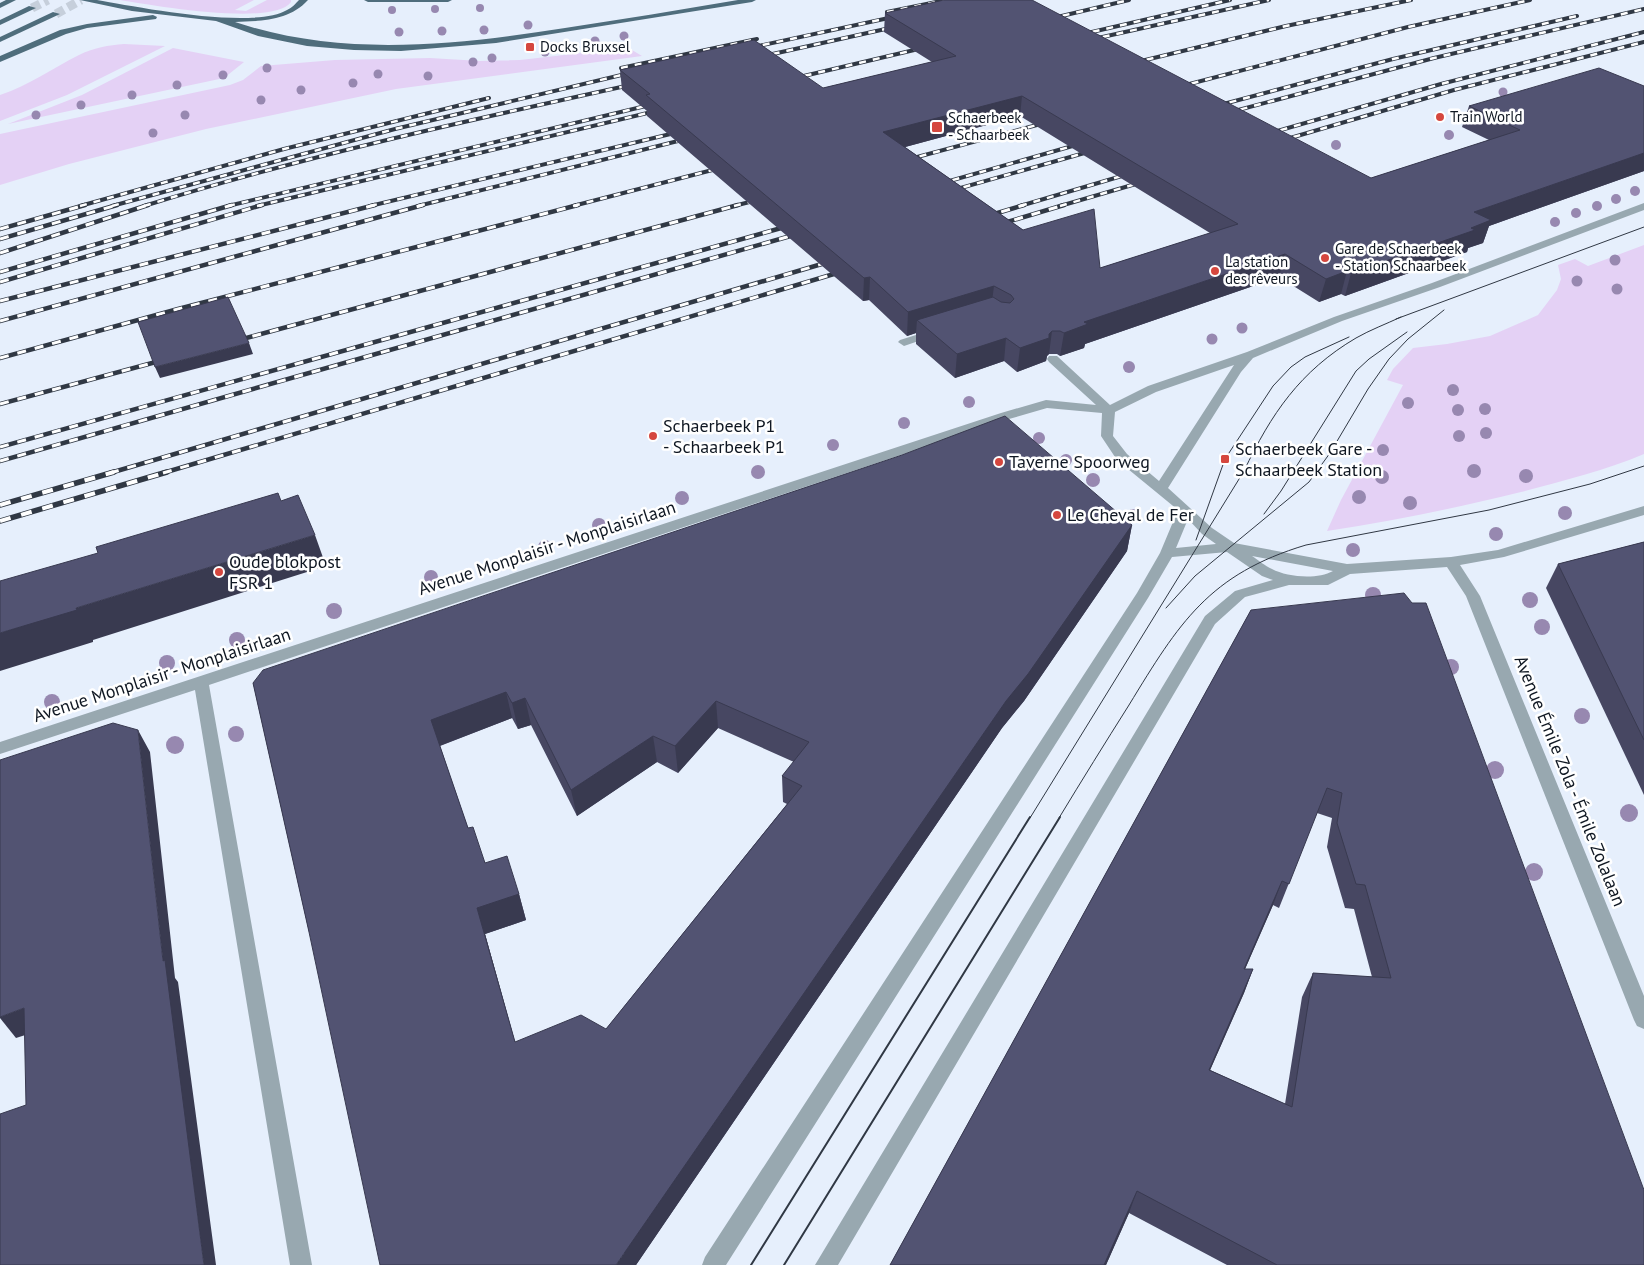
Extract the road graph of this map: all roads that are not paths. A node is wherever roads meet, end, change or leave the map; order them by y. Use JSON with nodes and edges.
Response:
{"nodes":[{"id":1,"x":12,"y":0,"type":"edge"},
{"id":2,"x":88,"y":0,"type":"edge"},
{"id":3,"x":304,"y":0,"type":"edge"},
{"id":4,"x":368,"y":0,"type":"edge"},
{"id":5,"x":448,"y":0,"type":"edge"},
{"id":6,"x":752,"y":0,"type":"edge"},
{"id":7,"x":0,"y":6,"type":"edge"},
{"id":8,"x":32,"y":8,"type":"tunnel mouth"},
{"id":9,"x":56,"y":14,"type":"tunnel mouth"},
{"id":10,"x":182,"y":15,"type":"junction"},
{"id":11,"x":217,"y":19,"type":"junction"},
{"id":12,"x":0,"y":23,"type":"edge"},
{"id":13,"x":0,"y":40,"type":"edge"},
{"id":14,"x":0,"y":59,"type":"edge"},
{"id":15,"x":1644,"y":206,"type":"edge"},
{"id":16,"x":948,"y":328,"type":"edge"},
{"id":17,"x":904,"y":342,"type":"dead end"},
{"id":18,"x":1251,"y":354,"type":"junction"},
{"id":19,"x":1053,"y":359,"type":"edge"},
{"id":20,"x":1109,"y":410,"type":"junction"},
{"id":21,"x":1160,"y":490,"type":"junction"},
{"id":22,"x":1185,"y":509,"type":"junction"},
{"id":23,"x":1644,"y":510,"type":"edge"},
{"id":24,"x":1230,"y":547,"type":"junction"},
{"id":25,"x":1167,"y":553,"type":"junction"},
{"id":26,"x":1451,"y":562,"type":"junction"},
{"id":27,"x":1347,"y":569,"type":"junction"},
{"id":28,"x":1289,"y":580,"type":"junction"},
{"id":29,"x":201,"y":681,"type":"junction"},
{"id":30,"x":0,"y":748,"type":"edge"},
{"id":31,"x":1644,"y":1020,"type":"edge"},
{"id":32,"x":301,"y":1265,"type":"edge"},
{"id":33,"x":713,"y":1265,"type":"edge"},
{"id":34,"x":826,"y":1265,"type":"edge"}],
"edges":[{"from":1,"to":7,"type":"main road"},
{"from":2,"to":10,"type":"main road"},
{"from":3,"to":11,"type":"main road"},
{"from":4,"to":5,"type":"main road"},
{"from":6,"to":11,"type":"main road"},
{"from":8,"to":12,"type":"main road"},
{"from":9,"to":13,"type":"main road"},
{"from":10,"to":11,"type":"main road"},
{"from":10,"to":14,"type":"main road"},
{"from":15,"to":18,"type":"street"},
{"from":16,"to":17,"type":"street"},
{"from":18,"to":20,"type":"street"},
{"from":18,"to":21,"type":"street"},
{"from":19,"to":20,"type":"street"},
{"from":20,"to":21,"type":"street"},
{"from":20,"to":29,"type":"street","name":"Avenue Monplaisir - Monplaisirlaan"},
{"from":21,"to":22,"type":"street"},
{"from":22,"to":24,"type":"street"},
{"from":22,"to":25,"type":"street"},
{"from":23,"to":26,"type":"street"},
{"from":24,"to":25,"type":"street"},
{"from":24,"to":27,"type":"street"},
{"from":24,"to":28,"type":"street"},
{"from":25,"to":33,"type":"street"},
{"from":26,"to":27,"type":"street"},
{"from":26,"to":31,"type":"street","name":"Avenue Émile Zola - Émile Zolalaan"},
{"from":27,"to":28,"type":"street"},
{"from":28,"to":34,"type":"street"},
{"from":29,"to":30,"type":"street","name":"Avenue Monplaisir - Monplaisirlaan"},
{"from":29,"to":32,"type":"street"}]}
